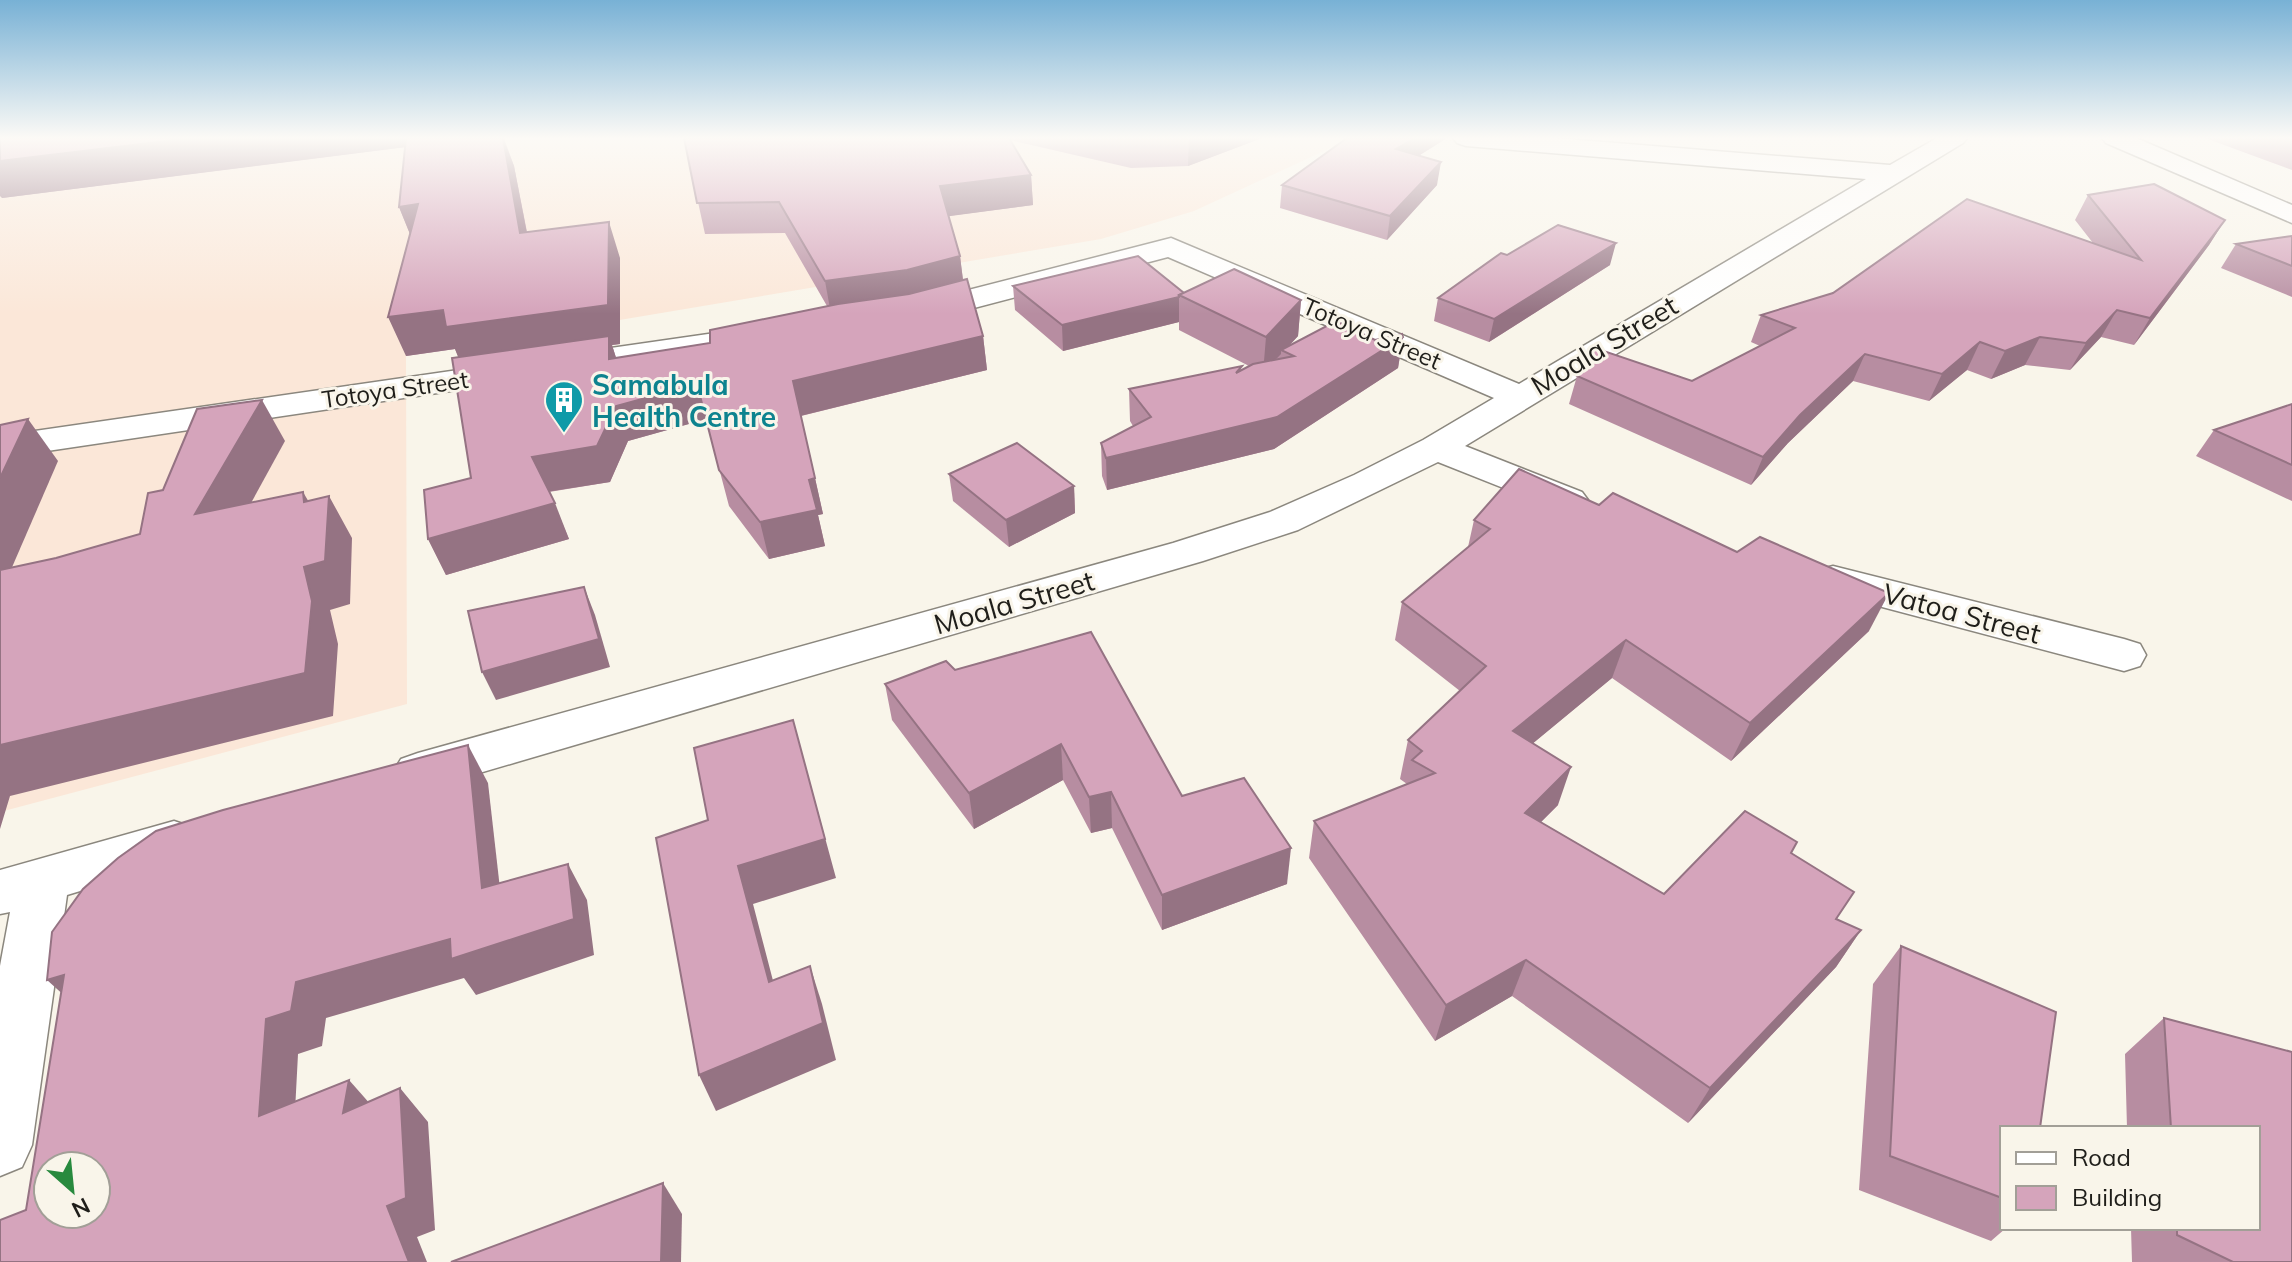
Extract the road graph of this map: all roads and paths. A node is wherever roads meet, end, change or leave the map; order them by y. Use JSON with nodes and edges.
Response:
{"nodes":[{"id":1,"x":1851,"y":197,"type":"edge"},
{"id":2,"x":2250,"y":197,"type":"edge"},
{"id":3,"x":2292,"y":215,"type":"edge"},
{"id":4,"x":882,"y":318,"type":"edge"},
{"id":5,"x":756,"y":337,"type":"edge"},
{"id":6,"x":1518,"y":396,"type":"junction"},
{"id":7,"x":0,"y":447,"type":"edge"},
{"id":8,"x":1436,"y":448,"type":"junction"},
{"id":9,"x":1596,"y":511,"type":"edge"},
{"id":10,"x":1791,"y":569,"type":"edge"},
{"id":11,"x":2124,"y":655,"type":"dead end"},
{"id":12,"x":378,"y":784,"type":"edge"},
{"id":13,"x":210,"y":832,"type":"edge"},
{"id":14,"x":21,"y":886,"type":"edge"},
{"id":15,"x":0,"y":1145,"type":"edge"}],
"edges":[{"from":1,"to":6,"type":"street","name":"Moala Street"},
{"from":2,"to":3,"type":"street"},
{"from":4,"to":6,"type":"street","name":"Totoya Street"},
{"from":5,"to":7,"type":"street","name":"Totoya Street"},
{"from":6,"to":8,"type":"street","name":"Moala Street"},
{"from":8,"to":9,"type":"street"},
{"from":8,"to":12,"type":"street","name":"Moala Street"},
{"from":10,"to":11,"type":"street","name":"Vatoa Street"},
{"from":13,"to":14,"type":"street"},
{"from":14,"to":15,"type":"street"}]}
